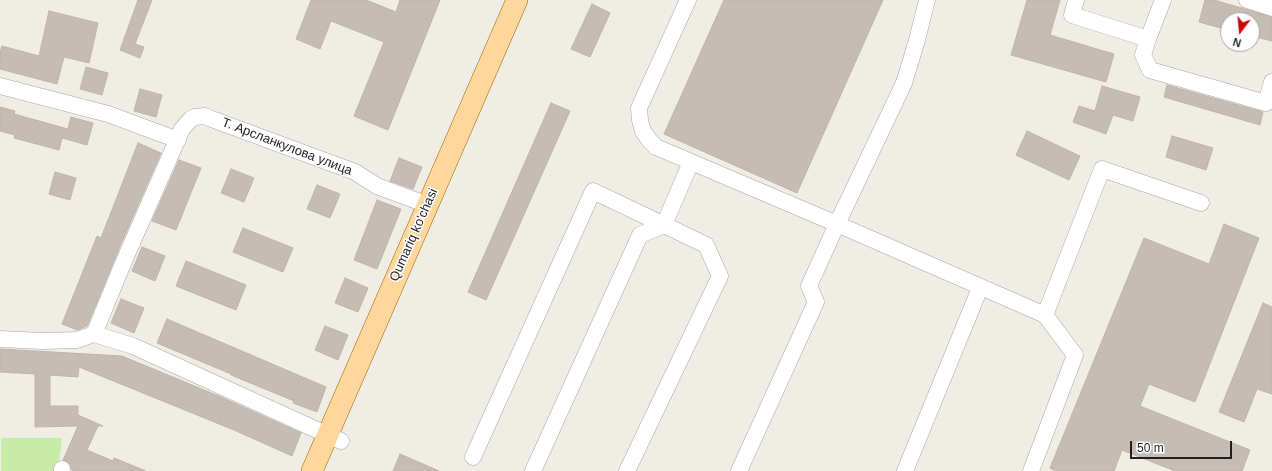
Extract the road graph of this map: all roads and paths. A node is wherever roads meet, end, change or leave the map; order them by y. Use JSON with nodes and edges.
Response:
{"nodes":[{"id":1,"x":517,"y":0,"type":"edge"},
{"id":2,"x":533,"y":0,"type":"edge"},
{"id":3,"x":688,"y":0,"type":"edge"},
{"id":4,"x":927,"y":0,"type":"edge"},
{"id":5,"x":1076,"y":0,"type":"edge"},
{"id":6,"x":1163,"y":0,"type":"edge"},
{"id":7,"x":1247,"y":0,"type":"edge"},
{"id":8,"x":1272,"y":8,"type":"edge"},
{"id":9,"x":1148,"y":39,"type":"junction"},
{"id":10,"x":1272,"y":82,"type":"edge"},
{"id":11,"x":0,"y":86,"type":"edge"},
{"id":12,"x":178,"y":140,"type":"junction"},
{"id":13,"x":691,"y":162,"type":"junction"},
{"id":14,"x":1201,"y":203,"type":"dead end"},
{"id":15,"x":428,"y":205,"type":"junction"},
{"id":16,"x":836,"y":224,"type":"junction"},
{"id":17,"x":664,"y":225,"type":"junction"},
{"id":18,"x":980,"y":288,"type":"junction"},
{"id":19,"x":1045,"y":315,"type":"junction"},
{"id":20,"x":94,"y":334,"type":"junction"},
{"id":21,"x":0,"y":339,"type":"edge"},
{"id":22,"x":334,"y":438,"type":"junction"},
{"id":23,"x":473,"y":457,"type":"dead end"},
{"id":24,"x":312,"y":471,"type":"edge"},
{"id":25,"x":328,"y":471,"type":"edge"},
{"id":26,"x":532,"y":471,"type":"edge"},
{"id":27,"x":627,"y":471,"type":"edge"},
{"id":28,"x":739,"y":471,"type":"edge"},
{"id":29,"x":905,"y":471,"type":"edge"},
{"id":30,"x":1031,"y":471,"type":"edge"}],
"edges":[{"from":1,"to":15,"type":"main road","name":"Qumariq ko'chasi"},
{"from":2,"to":22,"type":"main road","name":"Qumariq ko'chasi"},
{"from":3,"to":13,"type":"street"},
{"from":4,"to":16,"type":"street"},
{"from":5,"to":9,"type":"street"},
{"from":6,"to":9,"type":"street"},
{"from":7,"to":8,"type":"street"},
{"from":9,"to":10,"type":"street"},
{"from":11,"to":12,"type":"street"},
{"from":12,"to":15,"type":"street","name":"Т. Арсланкулова улица"},
{"from":12,"to":20,"type":"street","name":"Т. Арсланкулова улица"},
{"from":13,"to":16,"type":"street"},
{"from":13,"to":17,"type":"street"},
{"from":14,"to":19,"type":"street"},
{"from":15,"to":22,"type":"main road","name":"Qumariq ko'chasi"},
{"from":16,"to":18,"type":"street"},
{"from":16,"to":28,"type":"street"},
{"from":17,"to":23,"type":"street"},
{"from":17,"to":26,"type":"street"},
{"from":17,"to":27,"type":"street"},
{"from":18,"to":19,"type":"street"},
{"from":18,"to":29,"type":"street"},
{"from":19,"to":30,"type":"street"},
{"from":20,"to":21,"type":"street"},
{"from":20,"to":22,"type":"street"},
{"from":22,"to":24,"type":"main road","name":"Qumariq ko'chasi"},
{"from":22,"to":25,"type":"main road","name":"Qumariq ko'chasi"}]}
